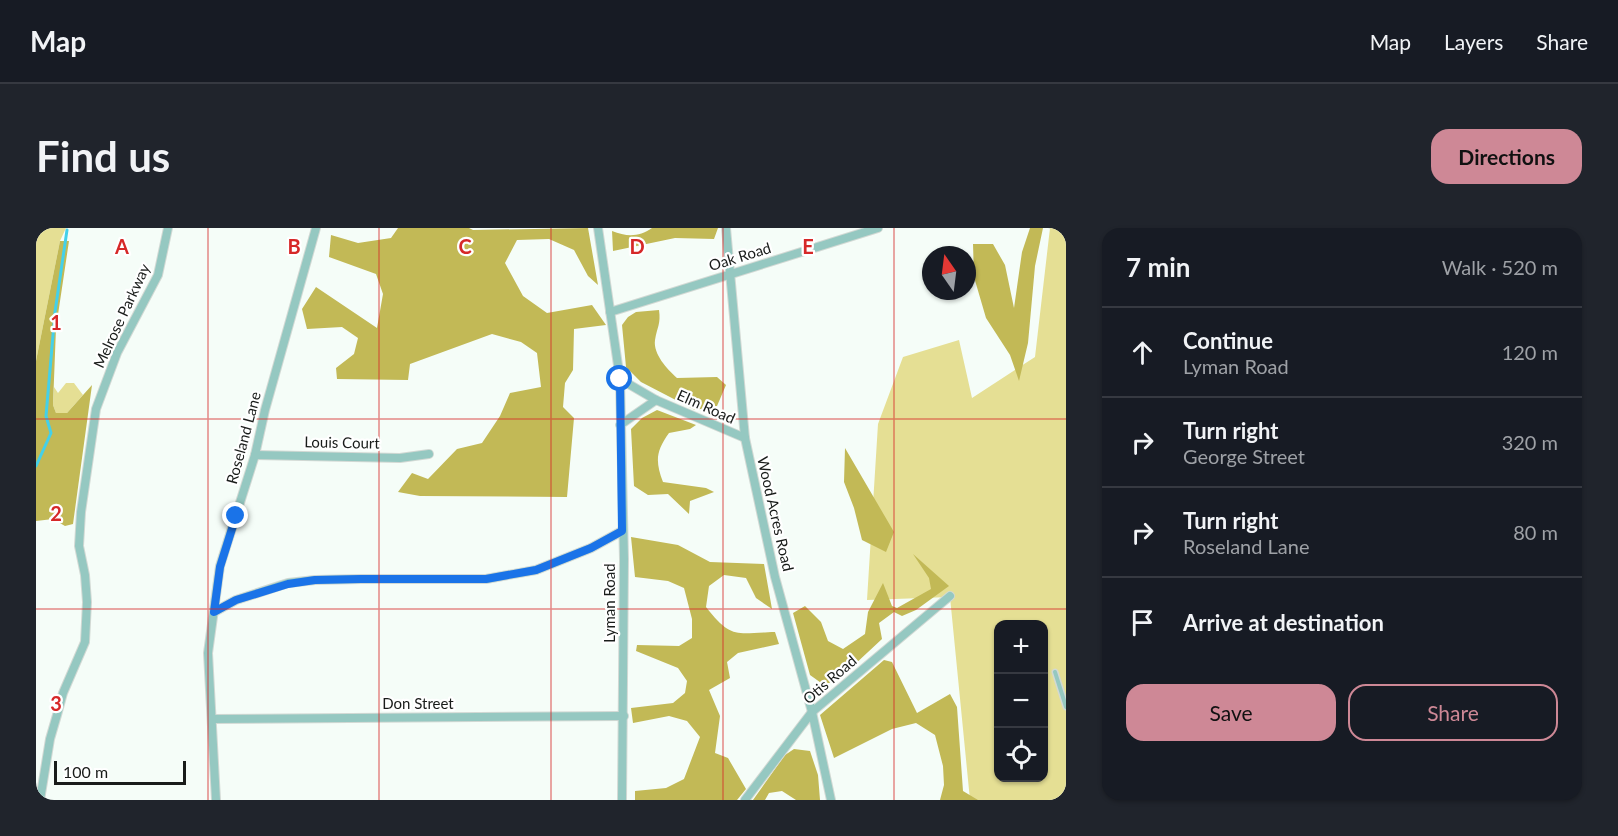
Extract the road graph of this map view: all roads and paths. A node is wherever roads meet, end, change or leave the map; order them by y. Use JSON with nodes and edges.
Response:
{"nodes":[{"id":1,"x":168,"y":228,"type":"edge"},
{"id":2,"x":316,"y":228,"type":"edge"},
{"id":3,"x":598,"y":228,"type":"edge"},
{"id":4,"x":726,"y":228,"type":"edge"},
{"id":5,"x":878,"y":228,"type":"edge"},
{"id":6,"x":730,"y":275,"type":"junction"},
{"id":7,"x":610,"y":312,"type":"junction"},
{"id":8,"x":620,"y":379,"type":"junction"},
{"id":9,"x":656,"y":400,"type":"junction"},
{"id":10,"x":620,"y":425,"type":"junction"},
{"id":11,"x":745,"y":438,"type":"junction"},
{"id":12,"x":429,"y":454,"type":"dead end"},
{"id":13,"x":255,"y":455,"type":"junction"},
{"id":14,"x":622,"y":531,"type":"junction"},
{"id":15,"x":950,"y":596,"type":"dead end"},
{"id":16,"x":214,"y":612,"type":"junction"},
{"id":17,"x":1055,"y":672,"type":"dead end"},
{"id":18,"x":1066,"y":707,"type":"edge"},
{"id":19,"x":812,"y":712,"type":"junction"},
{"id":20,"x":624,"y":716,"type":"junction"},
{"id":21,"x":212,"y":719,"type":"junction"},
{"id":22,"x":40,"y":800,"type":"edge"},
{"id":23,"x":216,"y":800,"type":"edge"},
{"id":24,"x":622,"y":800,"type":"edge"},
{"id":25,"x":745,"y":800,"type":"edge"},
{"id":26,"x":831,"y":800,"type":"edge"}],
"edges":[{"from":1,"to":22,"type":"street","name":"Melrose Parkway"},
{"from":2,"to":13,"type":"street","name":"Roseland Lane"},
{"from":3,"to":7,"type":"street","name":"Lyman Road"},
{"from":4,"to":6,"type":"street","name":"Wood Acres Road"},
{"from":5,"to":6,"type":"street","name":"Oak Road"},
{"from":6,"to":7,"type":"street","name":"Oak Road"},
{"from":6,"to":11,"type":"street","name":"Wood Acres Road"},
{"from":7,"to":8,"type":"street","name":"Lyman Road"},
{"from":8,"to":9,"type":"street","name":"Elm Road"},
{"from":8,"to":10,"type":"street","name":"Lyman Road"},
{"from":9,"to":10,"type":"street","name":"Elm Road"},
{"from":9,"to":11,"type":"street","name":"Elm Road"},
{"from":10,"to":14,"type":"street","name":"Lyman Road"},
{"from":11,"to":19,"type":"street","name":"Wood Acres Road"},
{"from":12,"to":13,"type":"street","name":"Louis Court"},
{"from":13,"to":16,"type":"street","name":"Roseland Lane"},
{"from":14,"to":16,"type":"street"},
{"from":14,"to":20,"type":"street","name":"Lyman Road"},
{"from":15,"to":19,"type":"street","name":"Otis Road"},
{"from":16,"to":21,"type":"street","name":"Roseland Lane"},
{"from":17,"to":18,"type":"lane"},
{"from":19,"to":25,"type":"street","name":"Otis Road"},
{"from":19,"to":26,"type":"street","name":"Wood Acres Road"},
{"from":20,"to":21,"type":"street","name":"Don Street"},
{"from":20,"to":24,"type":"street","name":"Lyman Road"},
{"from":21,"to":23,"type":"street","name":"Roseland Lane"}]}
